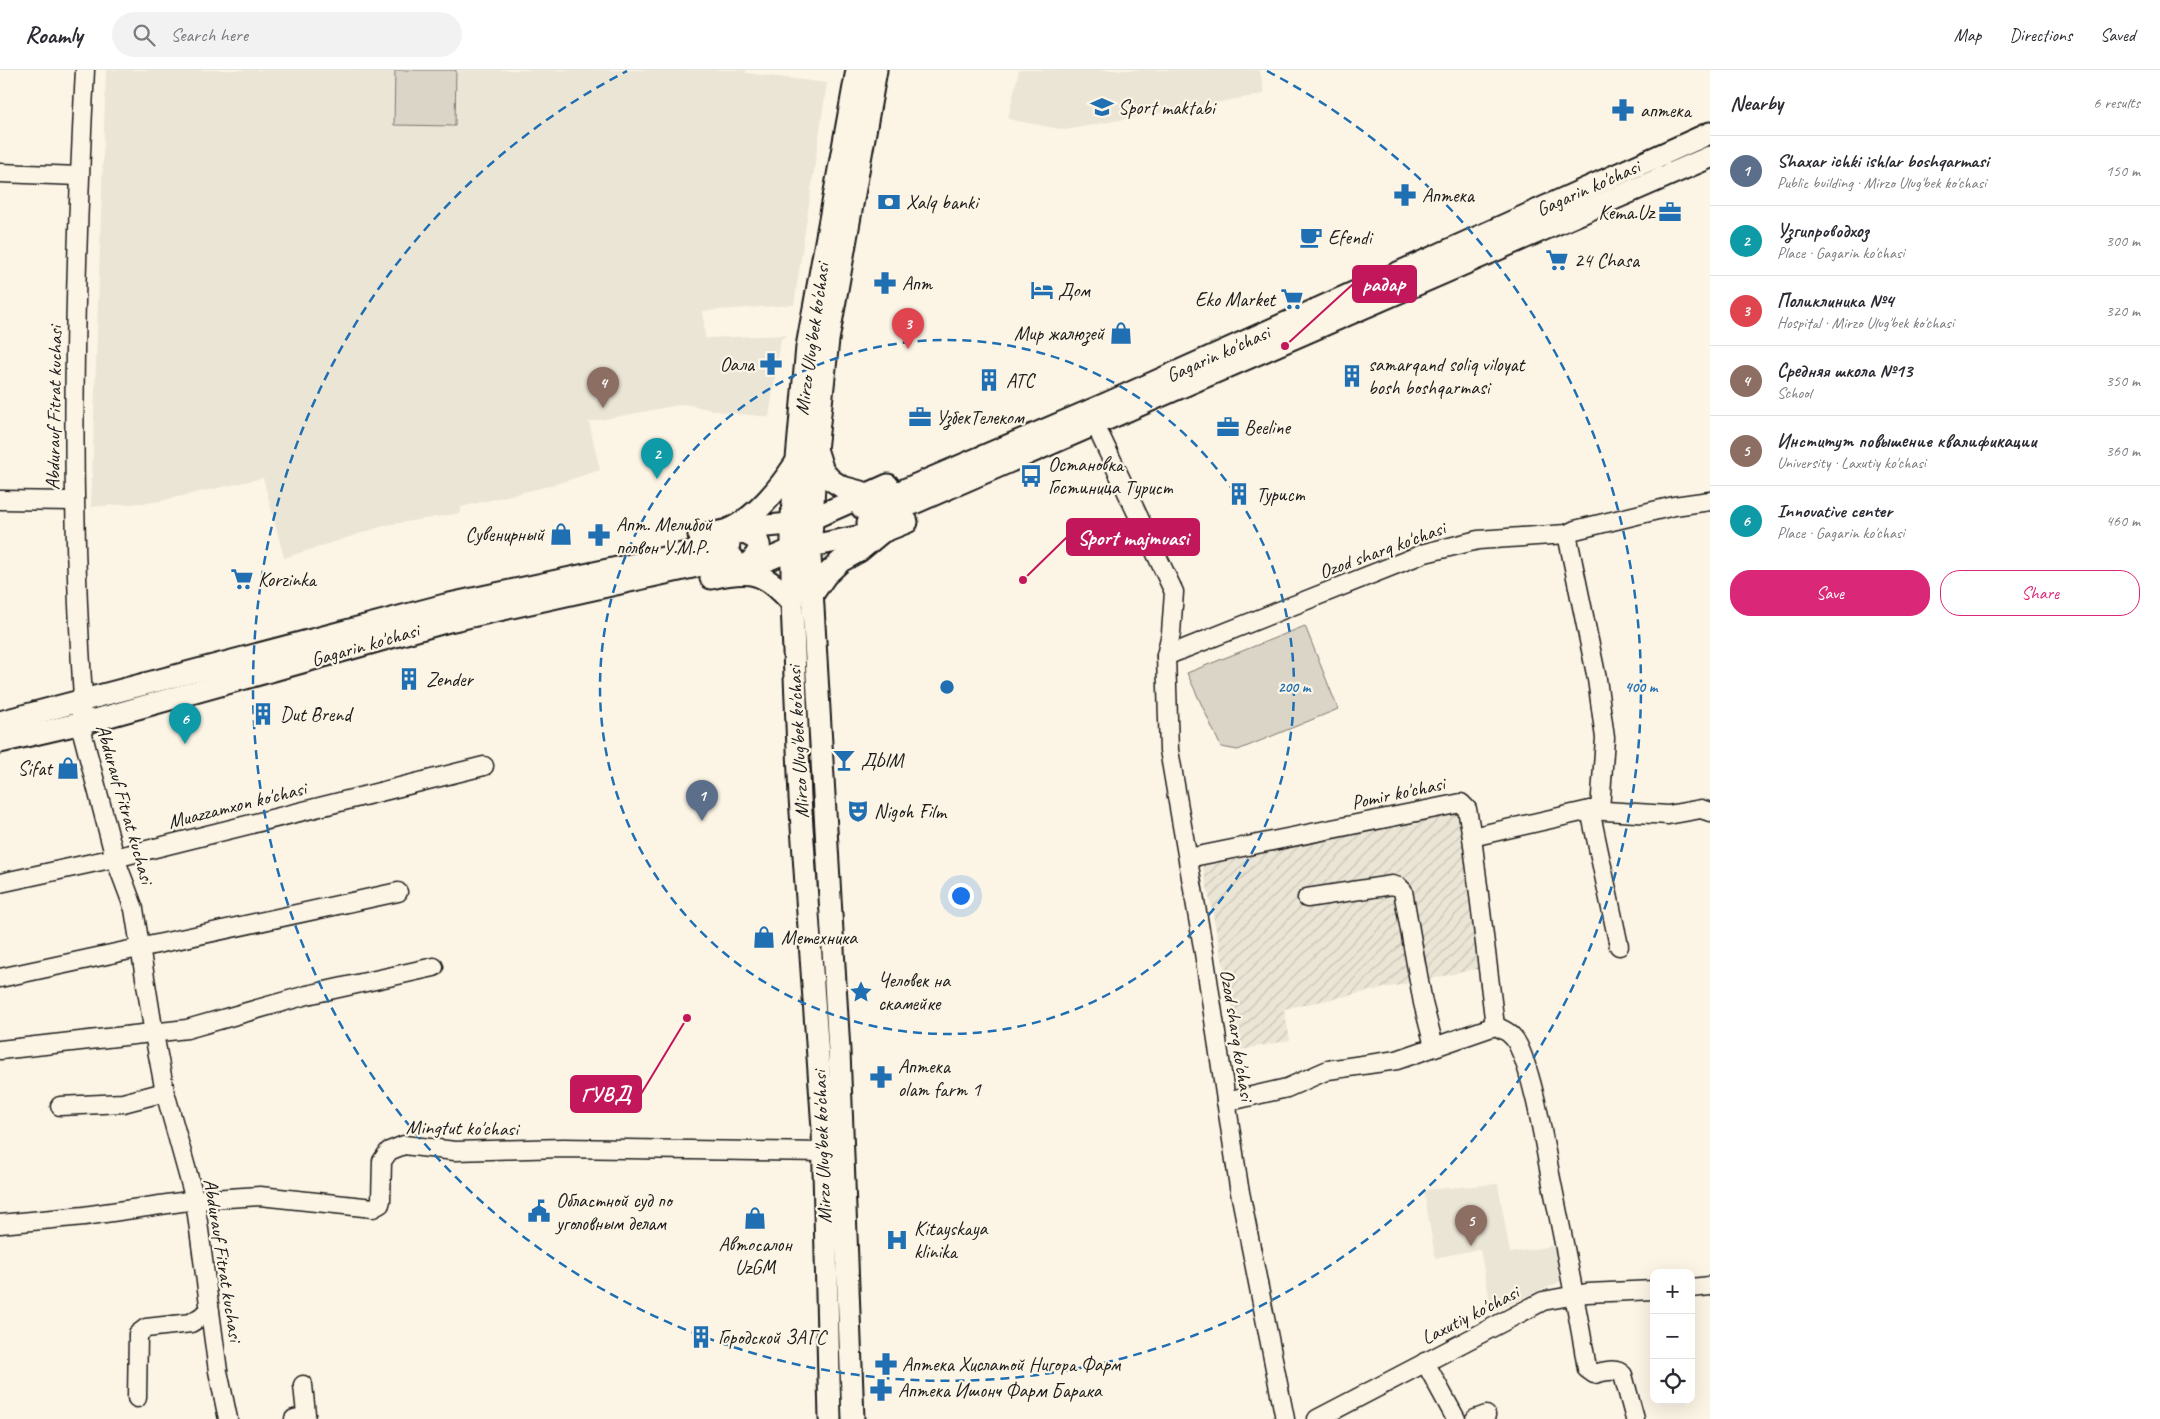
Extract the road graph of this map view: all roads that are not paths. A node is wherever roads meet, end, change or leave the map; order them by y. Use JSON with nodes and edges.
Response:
{"nodes":[{"id":1,"x":85,"y":70,"type":"edge"},
{"id":2,"x":857,"y":70,"type":"edge"},
{"id":3,"x":876,"y":70,"type":"edge"},
{"id":4,"x":1710,"y":133,"type":"edge"},
{"id":5,"x":1710,"y":157,"type":"edge"},
{"id":6,"x":0,"y":173,"type":"edge"},
{"id":7,"x":79,"y":176,"type":"junction"},
{"id":8,"x":1137,"y":398,"type":"junction"},
{"id":9,"x":1101,"y":437,"type":"junction"},
{"id":10,"x":816,"y":450,"type":"junction"},
{"id":11,"x":797,"y":461,"type":"junction"},
{"id":12,"x":0,"y":500,"type":"edge"},
{"id":13,"x":73,"y":501,"type":"junction"},
{"id":14,"x":1710,"y":501,"type":"edge"},
{"id":15,"x":870,"y":514,"type":"junction"},
{"id":16,"x":801,"y":521,"type":"junction"},
{"id":17,"x":1567,"y":534,"type":"junction"},
{"id":18,"x":801,"y":549,"type":"junction"},
{"id":19,"x":733,"y":551,"type":"junction"},
{"id":20,"x":812,"y":595,"type":"junction"},
{"id":21,"x":792,"y":603,"type":"junction"},
{"id":22,"x":447,"y":613,"type":"junction"},
{"id":23,"x":1166,"y":656,"type":"junction"},
{"id":24,"x":82,"y":698,"type":"junction"},
{"id":25,"x":0,"y":722,"type":"edge"},
{"id":26,"x":80,"y":724,"type":"junction"},
{"id":27,"x":0,"y":742,"type":"edge"},
{"id":28,"x":484,"y":766,"type":"dead end"},
{"id":29,"x":1595,"y":810,"type":"junction"},
{"id":30,"x":1710,"y":812,"type":"edge"},
{"id":31,"x":1472,"y":837,"type":"junction"},
{"id":32,"x":115,"y":858,"type":"junction"},
{"id":33,"x":1188,"y":858,"type":"junction"},
{"id":34,"x":0,"y":883,"type":"edge"},
{"id":35,"x":398,"y":892,"type":"dead end"},
{"id":36,"x":1307,"y":898,"type":"dead end"},
{"id":37,"x":1619,"y":946,"type":"dead end"},
{"id":38,"x":141,"y":948,"type":"junction"},
{"id":39,"x":434,"y":967,"type":"dead end"},
{"id":40,"x":0,"y":978,"type":"edge"},
{"id":41,"x":1495,"y":1026,"type":"junction"},
{"id":42,"x":154,"y":1034,"type":"junction"},
{"id":43,"x":1434,"y":1046,"type":"junction"},
{"id":44,"x":0,"y":1050,"type":"edge"},
{"id":45,"x":166,"y":1092,"type":"junction"},
{"id":46,"x":1226,"y":1102,"type":"junction"},
{"id":47,"x":60,"y":1106,"type":"dead end"},
{"id":48,"x":824,"y":1152,"type":"junction"},
{"id":49,"x":195,"y":1200,"type":"junction"},
{"id":50,"x":0,"y":1224,"type":"edge"},
{"id":51,"x":1710,"y":1286,"type":"edge"},
{"id":52,"x":1695,"y":1288,"type":"edge"},
{"id":53,"x":1650,"y":1290,"type":"edge"},
{"id":54,"x":1576,"y":1295,"type":"junction"},
{"id":55,"x":210,"y":1311,"type":"junction"},
{"id":56,"x":1425,"y":1362,"type":"junction"},
{"id":57,"x":303,"y":1385,"type":"dead end"},
{"id":58,"x":137,"y":1398,"type":"dead end"},
{"id":59,"x":228,"y":1419,"type":"edge"},
{"id":60,"x":294,"y":1419,"type":"edge"},
{"id":61,"x":830,"y":1419,"type":"edge"},
{"id":62,"x":853,"y":1419,"type":"edge"},
{"id":63,"x":1285,"y":1419,"type":"edge"},
{"id":64,"x":1317,"y":1419,"type":"edge"},
{"id":65,"x":1456,"y":1419,"type":"edge"},
{"id":66,"x":1635,"y":1419,"type":"edge"}],
"edges":[{"from":1,"to":7,"type":"street","name":"Abdurauf Fitrat kuchasi"},
{"from":2,"to":11,"type":"main road","name":"Mirzo Ulug'bek ko'chasi"},
{"from":3,"to":10,"type":"main road","name":"Mirzo Ulug'bek ko'chasi"},
{"from":4,"to":8,"type":"main road","name":"Gagarin ko'chasi"},
{"from":5,"to":8,"type":"main road","name":"Gagarin ko'chasi"},
{"from":6,"to":7,"type":"street"},
{"from":7,"to":13,"type":"street","name":"Abdurauf Fitrat kuchasi"},
{"from":8,"to":9,"type":"main road"},
{"from":8,"to":15,"type":"main road","name":"Gagarin ko'chasi"},
{"from":9,"to":15,"type":"main road"},
{"from":9,"to":23,"type":"street","name":"Ozod sharq ko'chasi"},
{"from":10,"to":15,"type":"main road"},
{"from":10,"to":16,"type":"main road","name":"Mirzo Ulug'bek ko'chasi"},
{"from":11,"to":16,"type":"main road","name":"Mirzo Ulug'bek ko'chasi"},
{"from":11,"to":19,"type":"main road"},
{"from":12,"to":13,"type":"street"},
{"from":13,"to":24,"type":"street","name":"Abdurauf Fitrat kuchasi"},
{"from":14,"to":17,"type":"street","name":"Ozod sharq ko'chasi"},
{"from":15,"to":16,"type":"main road"},
{"from":15,"to":18,"type":"main road"},
{"from":15,"to":20,"type":"main road"},
{"from":16,"to":18,"type":"main road","name":"Mirzo Ulug'bek ko'chasi"},
{"from":16,"to":19,"type":"main road"},
{"from":17,"to":23,"type":"street","name":"Ozod sharq ko'chasi"},
{"from":17,"to":29,"type":"street"},
{"from":18,"to":19,"type":"main road"},
{"from":18,"to":20,"type":"main road","name":"Mirzo Ulug'bek ko'chasi"},
{"from":18,"to":21,"type":"main road","name":"Mirzo Ulug'bek ko'chasi"},
{"from":19,"to":21,"type":"main road"},
{"from":19,"to":22,"type":"main road","name":"Gagarin ko'chasi"},
{"from":19,"to":22,"type":"main road"},
{"from":20,"to":62,"type":"main road","name":"Mirzo Ulug'bek ko'chasi"},
{"from":21,"to":48,"type":"main road","name":"Mirzo Ulug'bek ko'chasi"},
{"from":22,"to":24,"type":"main road","name":"Gagarin ko'chasi"},
{"from":22,"to":26,"type":"main road","name":"Gagarin ko'chasi"},
{"from":23,"to":33,"type":"street","name":"Ozod sharq ko'chasi"},
{"from":24,"to":25,"type":"main road","name":"Gagarin ko'chasi"},
{"from":24,"to":26,"type":"street","name":"Abdurauf Fitrat kuchasi"},
{"from":26,"to":27,"type":"main road","name":"Gagarin ko'chasi"},
{"from":26,"to":32,"type":"street","name":"Abdurauf Fitrat kuchasi"},
{"from":28,"to":32,"type":"street","name":"Muazzamxon ko'chasi"},
{"from":29,"to":30,"type":"street"},
{"from":29,"to":31,"type":"street"},
{"from":29,"to":37,"type":"street"},
{"from":31,"to":33,"type":"street","name":"Pomir ko'chasi"},
{"from":31,"to":41,"type":"street"},
{"from":32,"to":34,"type":"street","name":"Muazzamxon ko'chasi"},
{"from":32,"to":38,"type":"street","name":"Abdurauf Fitrat kuchasi"},
{"from":33,"to":46,"type":"street","name":"Ozod sharq ko'chasi"},
{"from":35,"to":38,"type":"street"},
{"from":36,"to":43,"type":"street"},
{"from":38,"to":40,"type":"street"},
{"from":38,"to":42,"type":"street","name":"Abdurauf Fitrat kuchasi"},
{"from":39,"to":42,"type":"street"},
{"from":41,"to":43,"type":"street"},
{"from":41,"to":54,"type":"street"},
{"from":42,"to":44,"type":"street"},
{"from":42,"to":45,"type":"street","name":"Abdurauf Fitrat kuchasi"},
{"from":43,"to":46,"type":"street"},
{"from":45,"to":47,"type":"street"},
{"from":45,"to":49,"type":"street","name":"Abdurauf Fitrat kuchasi"},
{"from":46,"to":63,"type":"street","name":"Ozod sharq ko'chasi"},
{"from":48,"to":49,"type":"street","name":"Mingtut ko'chasi"},
{"from":48,"to":61,"type":"main road","name":"Mirzo Ulug'bek ko'chasi"},
{"from":49,"to":50,"type":"street","name":"Mingtut ko'chasi"},
{"from":49,"to":55,"type":"street","name":"Abdurauf Fitrat kuchasi"},
{"from":51,"to":52,"type":"street"},
{"from":53,"to":54,"type":"street","name":"Laxutiy ko'chasi"},
{"from":54,"to":56,"type":"street","name":"Laxutiy ko'chasi"},
{"from":54,"to":66,"type":"street"},
{"from":55,"to":58,"type":"street"},
{"from":55,"to":59,"type":"street","name":"Abdurauf Fitrat kuchasi"},
{"from":56,"to":64,"type":"street","name":"Laxutiy ko'chasi"},
{"from":56,"to":65,"type":"street"},
{"from":57,"to":60,"type":"street"}]}
